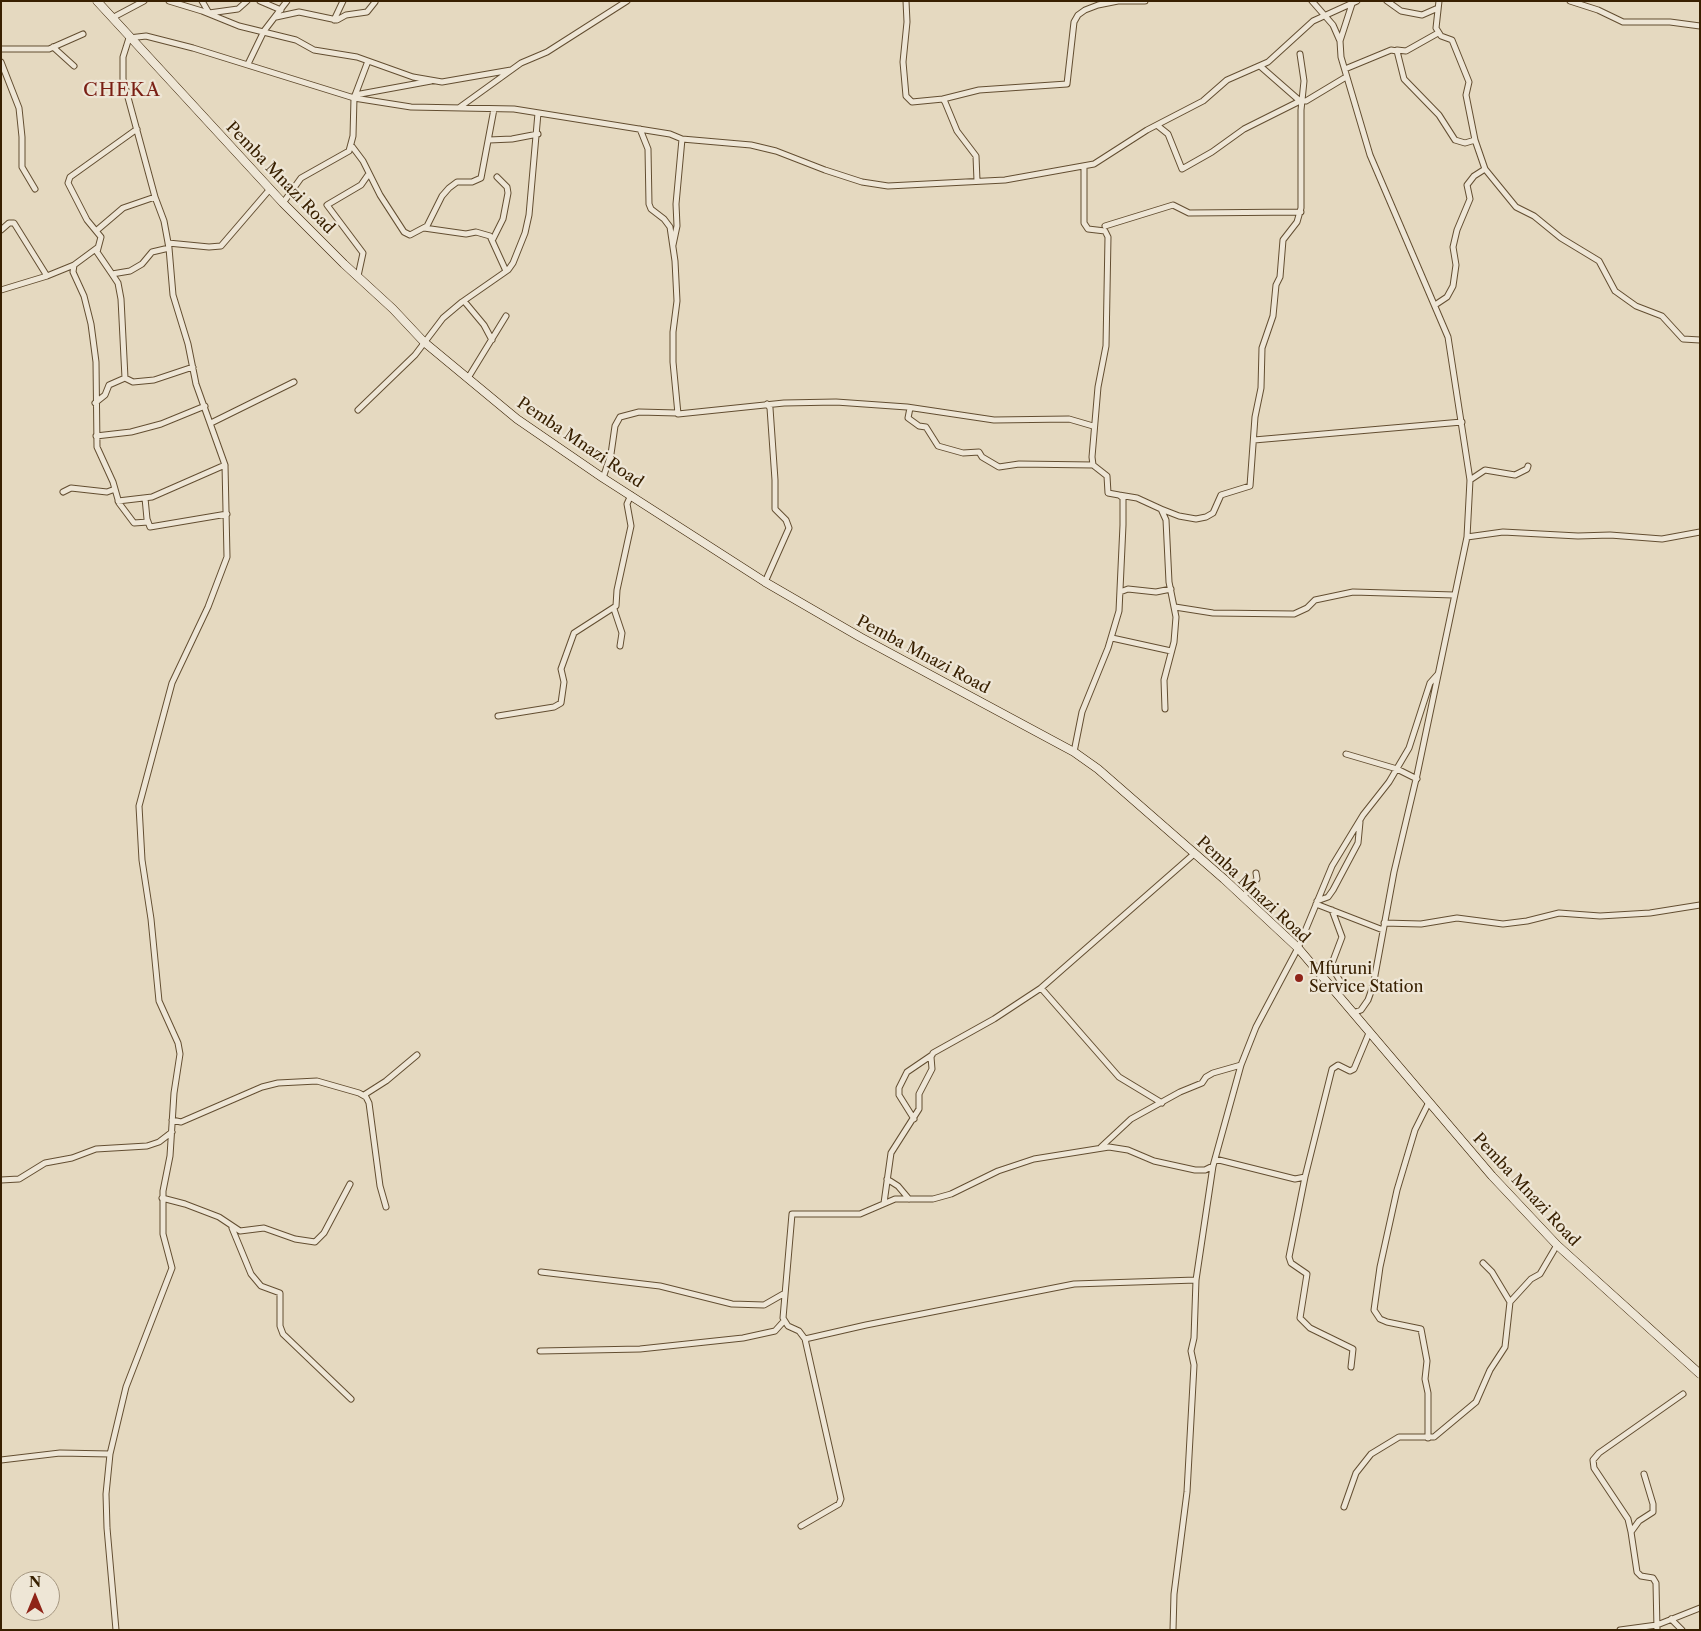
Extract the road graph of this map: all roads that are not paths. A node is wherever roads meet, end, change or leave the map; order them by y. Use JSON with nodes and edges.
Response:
{"nodes":[{"id":1,"x":97,"y":1,"type":"edge"},
{"id":2,"x":144,"y":1,"type":"edge"},
{"id":3,"x":169,"y":1,"type":"edge"},
{"id":4,"x":202,"y":1,"type":"edge"},
{"id":5,"x":247,"y":1,"type":"edge"},
{"id":6,"x":260,"y":1,"type":"edge"},
{"id":7,"x":287,"y":1,"type":"edge"},
{"id":8,"x":343,"y":1,"type":"edge"},
{"id":9,"x":627,"y":1,"type":"edge"},
{"id":10,"x":906,"y":1,"type":"edge"},
{"id":11,"x":1146,"y":1,"type":"edge"},
{"id":12,"x":1312,"y":1,"type":"edge"},
{"id":13,"x":1387,"y":1,"type":"edge"},
{"id":14,"x":1439,"y":1,"type":"edge"},
{"id":15,"x":1570,"y":1,"type":"edge"},
{"id":16,"x":375,"y":2,"type":"edge"},
{"id":17,"x":1354,"y":2,"type":"edge"},
{"id":18,"x":1438,"y":8,"type":"junction"},
{"id":19,"x":281,"y":10,"type":"junction"},
{"id":20,"x":209,"y":13,"type":"junction"},
{"id":21,"x":1323,"y":16,"type":"junction"},
{"id":22,"x":276,"y":17,"type":"junction"},
{"id":23,"x":112,"y":18,"type":"junction"},
{"id":24,"x":334,"y":20,"type":"junction"},
{"id":25,"x":1700,"y":26,"type":"edge"},
{"id":26,"x":264,"y":31,"type":"junction"},
{"id":27,"x":1438,"y":33,"type":"junction"},
{"id":28,"x":82,"y":34,"type":"dead end"},
{"id":29,"x":129,"y":38,"type":"junction"},
{"id":30,"x":1340,"y":41,"type":"junction"},
{"id":31,"x":53,"y":48,"type":"junction"},
{"id":32,"x":1,"y":49,"type":"edge"},
{"id":33,"x":1394,"y":50,"type":"junction"},
{"id":34,"x":1300,"y":54,"type":"dead end"},
{"id":35,"x":368,"y":61,"type":"junction"},
{"id":36,"x":1,"y":62,"type":"edge"},
{"id":37,"x":248,"y":64,"type":"junction"},
{"id":38,"x":74,"y":66,"type":"dead end"},
{"id":39,"x":1260,"y":66,"type":"junction"},
{"id":40,"x":1345,"y":68,"type":"junction"},
{"id":41,"x":511,"y":70,"type":"junction"},
{"id":42,"x":1346,"y":77,"type":"junction"},
{"id":43,"x":434,"y":80,"type":"junction"},
{"id":44,"x":354,"y":96,"type":"junction"},
{"id":45,"x":943,"y":99,"type":"junction"},
{"id":46,"x":1301,"y":101,"type":"junction"},
{"id":47,"x":459,"y":108,"type":"junction"},
{"id":48,"x":494,"y":109,"type":"junction"},
{"id":49,"x":538,"y":113,"type":"junction"},
{"id":50,"x":1158,"y":126,"type":"junction"},
{"id":51,"x":137,"y":129,"type":"junction"},
{"id":52,"x":640,"y":129,"type":"junction"},
{"id":53,"x":538,"y":134,"type":"junction"},
{"id":54,"x":682,"y":139,"type":"junction"},
{"id":55,"x":489,"y":140,"type":"junction"},
{"id":56,"x":1475,"y":140,"type":"junction"},
{"id":57,"x":351,"y":145,"type":"junction"},
{"id":58,"x":1084,"y":166,"type":"junction"},
{"id":59,"x":1485,"y":169,"type":"junction"},
{"id":60,"x":368,"y":176,"type":"junction"},
{"id":61,"x":497,"y":177,"type":"dead end"},
{"id":62,"x":977,"y":181,"type":"junction"},
{"id":63,"x":36,"y":189,"type":"dead end"},
{"id":64,"x":270,"y":189,"type":"junction"},
{"id":65,"x":155,"y":197,"type":"junction"},
{"id":66,"x":283,"y":203,"type":"junction"},
{"id":67,"x":1301,"y":212,"type":"junction"},
{"id":68,"x":1105,"y":226,"type":"dead end"},
{"id":69,"x":424,"y":228,"type":"junction"},
{"id":70,"x":1,"y":230,"type":"edge"},
{"id":71,"x":96,"y":231,"type":"junction"},
{"id":72,"x":493,"y":239,"type":"junction"},
{"id":73,"x":169,"y":245,"type":"junction"},
{"id":74,"x":97,"y":248,"type":"junction"},
{"id":75,"x":673,"y":249,"type":"junction"},
{"id":76,"x":74,"y":265,"type":"junction"},
{"id":77,"x":506,"y":271,"type":"junction"},
{"id":78,"x":112,"y":274,"type":"junction"},
{"id":79,"x":47,"y":276,"type":"junction"},
{"id":80,"x":358,"y":276,"type":"junction"},
{"id":81,"x":1,"y":290,"type":"edge"},
{"id":82,"x":464,"y":301,"type":"junction"},
{"id":83,"x":1435,"y":305,"type":"junction"},
{"id":84,"x":506,"y":316,"type":"dead end"},
{"id":85,"x":492,"y":340,"type":"junction"},
{"id":86,"x":1700,"y":340,"type":"edge"},
{"id":87,"x":424,"y":342,"type":"junction"},
{"id":88,"x":193,"y":367,"type":"junction"},
{"id":89,"x":126,"y":378,"type":"junction"},
{"id":90,"x":468,"y":378,"type":"junction"},
{"id":91,"x":294,"y":382,"type":"dead end"},
{"id":92,"x":95,"y":403,"type":"junction"},
{"id":93,"x":767,"y":404,"type":"junction"},
{"id":94,"x":204,"y":406,"type":"junction"},
{"id":95,"x":910,"y":408,"type":"junction"},
{"id":96,"x":358,"y":410,"type":"dead end"},
{"id":97,"x":676,"y":413,"type":"junction"},
{"id":98,"x":1462,"y":422,"type":"junction"},
{"id":99,"x":210,"y":423,"type":"junction"},
{"id":100,"x":1093,"y":426,"type":"junction"},
{"id":101,"x":96,"y":436,"type":"junction"},
{"id":102,"x":1254,"y":440,"type":"junction"},
{"id":103,"x":225,"y":465,"type":"junction"},
{"id":104,"x":1093,"y":465,"type":"junction"},
{"id":105,"x":1528,"y":466,"type":"dead end"},
{"id":106,"x":602,"y":478,"type":"junction"},
{"id":107,"x":1470,"y":480,"type":"junction"},
{"id":108,"x":115,"y":488,"type":"junction"},
{"id":109,"x":63,"y":492,"type":"dead end"},
{"id":110,"x":631,"y":495,"type":"junction"},
{"id":111,"x":1119,"y":495,"type":"junction"},
{"id":112,"x":145,"y":498,"type":"junction"},
{"id":113,"x":118,"y":501,"type":"junction"},
{"id":114,"x":1161,"y":509,"type":"junction"},
{"id":115,"x":227,"y":514,"type":"junction"},
{"id":116,"x":148,"y":522,"type":"junction"},
{"id":117,"x":1700,"y":532,"type":"edge"},
{"id":118,"x":1467,"y":537,"type":"junction"},
{"id":119,"x":765,"y":582,"type":"junction"},
{"id":120,"x":1171,"y":589,"type":"junction"},
{"id":121,"x":1120,"y":592,"type":"junction"},
{"id":122,"x":1454,"y":595,"type":"junction"},
{"id":123,"x":1175,"y":607,"type":"junction"},
{"id":124,"x":614,"y":609,"type":"junction"},
{"id":125,"x":1112,"y":638,"type":"junction"},
{"id":126,"x":620,"y":646,"type":"dead end"},
{"id":127,"x":1171,"y":651,"type":"junction"},
{"id":128,"x":1438,"y":674,"type":"junction"},
{"id":129,"x":1165,"y":708,"type":"dead end"},
{"id":130,"x":498,"y":716,"type":"dead end"},
{"id":131,"x":1074,"y":752,"type":"junction"},
{"id":132,"x":1346,"y":754,"type":"dead end"},
{"id":133,"x":1397,"y":769,"type":"junction"},
{"id":134,"x":1416,"y":779,"type":"junction"},
{"id":135,"x":1360,"y":819,"type":"junction"},
{"id":136,"x":1194,"y":854,"type":"junction"},
{"id":137,"x":1256,"y":873,"type":"dead end"},
{"id":138,"x":1243,"y":897,"type":"junction"},
{"id":139,"x":1316,"y":902,"type":"junction"},
{"id":140,"x":1700,"y":905,"type":"edge"},
{"id":141,"x":1332,"y":910,"type":"junction"},
{"id":142,"x":1384,"y":923,"type":"junction"},
{"id":143,"x":1382,"y":930,"type":"junction"},
{"id":144,"x":1298,"y":948,"type":"junction"},
{"id":145,"x":1041,"y":988,"type":"junction"},
{"id":146,"x":1338,"y":996,"type":"junction"},
{"id":147,"x":1353,"y":1013,"type":"junction"},
{"id":148,"x":1370,"y":1033,"type":"junction"},
{"id":149,"x":417,"y":1055,"type":"dead end"},
{"id":150,"x":932,"y":1055,"type":"junction"},
{"id":151,"x":1241,"y":1065,"type":"junction"},
{"id":152,"x":364,"y":1095,"type":"junction"},
{"id":153,"x":1430,"y":1102,"type":"junction"},
{"id":154,"x":1162,"y":1103,"type":"junction"},
{"id":155,"x":914,"y":1118,"type":"junction"},
{"id":156,"x":172,"y":1120,"type":"junction"},
{"id":157,"x":172,"y":1132,"type":"junction"},
{"id":158,"x":1100,"y":1148,"type":"junction"},
{"id":159,"x":1215,"y":1160,"type":"junction"},
{"id":160,"x":1213,"y":1166,"type":"junction"},
{"id":161,"x":1305,"y":1177,"type":"junction"},
{"id":162,"x":886,"y":1179,"type":"junction"},
{"id":163,"x":1,"y":1180,"type":"edge"},
{"id":164,"x":350,"y":1184,"type":"dead end"},
{"id":165,"x":162,"y":1198,"type":"junction"},
{"id":166,"x":909,"y":1199,"type":"junction"},
{"id":167,"x":884,"y":1203,"type":"junction"},
{"id":168,"x":386,"y":1207,"type":"dead end"},
{"id":169,"x":232,"y":1228,"type":"junction"},
{"id":170,"x":1557,"y":1245,"type":"junction"},
{"id":171,"x":1483,"y":1263,"type":"dead end"},
{"id":172,"x":541,"y":1272,"type":"dead end"},
{"id":173,"x":1196,"y":1280,"type":"junction"},
{"id":174,"x":785,"y":1292,"type":"junction"},
{"id":175,"x":1510,"y":1302,"type":"junction"},
{"id":176,"x":784,"y":1320,"type":"junction"},
{"id":177,"x":805,"y":1339,"type":"junction"},
{"id":178,"x":540,"y":1352,"type":"dead end"},
{"id":179,"x":1351,"y":1367,"type":"dead end"},
{"id":180,"x":1700,"y":1374,"type":"edge"},
{"id":181,"x":1683,"y":1394,"type":"dead end"},
{"id":182,"x":351,"y":1399,"type":"dead end"},
{"id":183,"x":1428,"y":1438,"type":"junction"},
{"id":184,"x":110,"y":1454,"type":"junction"},
{"id":185,"x":1,"y":1460,"type":"edge"},
{"id":186,"x":1644,"y":1474,"type":"dead end"},
{"id":187,"x":1344,"y":1507,"type":"dead end"},
{"id":188,"x":801,"y":1526,"type":"dead end"},
{"id":189,"x":1631,"y":1532,"type":"junction"},
{"id":190,"x":1700,"y":1608,"type":"edge"},
{"id":191,"x":1671,"y":1619,"type":"junction"},
{"id":192,"x":1657,"y":1628,"type":"edge"},
{"id":193,"x":116,"y":1630,"type":"edge"},
{"id":194,"x":1173,"y":1630,"type":"edge"},
{"id":195,"x":1620,"y":1630,"type":"edge"},
{"id":196,"x":1682,"y":1630,"type":"edge"}],
"edges":[{"from":1,"to":23,"type":"main road","name":"Pemba Mnazi Road"},
{"from":2,"to":23,"type":"street"},
{"from":3,"to":20,"type":"street"},
{"from":4,"to":20,"type":"street"},
{"from":5,"to":20,"type":"street"},
{"from":6,"to":19,"type":"street"},
{"from":7,"to":19,"type":"street"},
{"from":8,"to":24,"type":"street"},
{"from":9,"to":41,"type":"street"},
{"from":10,"to":45,"type":"street"},
{"from":11,"to":45,"type":"street"},
{"from":12,"to":21,"type":"street"},
{"from":13,"to":18,"type":"street"},
{"from":14,"to":18,"type":"street"},
{"from":15,"to":25,"type":"street"},
{"from":16,"to":24,"type":"street"},
{"from":17,"to":21,"type":"street"},
{"from":17,"to":30,"type":"street"},
{"from":18,"to":27,"type":"street"},
{"from":19,"to":22,"type":"street"},
{"from":20,"to":26,"type":"street"},
{"from":21,"to":30,"type":"street"},
{"from":21,"to":39,"type":"street"},
{"from":22,"to":24,"type":"street"},
{"from":22,"to":26,"type":"street"},
{"from":23,"to":29,"type":"main road","name":"Pemba Mnazi Road"},
{"from":26,"to":35,"type":"street"},
{"from":26,"to":37,"type":"street"},
{"from":27,"to":33,"type":"street"},
{"from":27,"to":56,"type":"street"},
{"from":28,"to":31,"type":"street"},
{"from":29,"to":37,"type":"street"},
{"from":29,"to":51,"type":"street"},
{"from":29,"to":64,"type":"main road","name":"Pemba Mnazi Road"},
{"from":30,"to":40,"type":"street"},
{"from":31,"to":32,"type":"street"},
{"from":31,"to":38,"type":"street"},
{"from":33,"to":40,"type":"street"},
{"from":33,"to":56,"type":"street"},
{"from":34,"to":46,"type":"street"},
{"from":35,"to":43,"type":"street"},
{"from":35,"to":44,"type":"street"},
{"from":36,"to":63,"type":"street"},
{"from":37,"to":44,"type":"street"},
{"from":39,"to":46,"type":"street"},
{"from":39,"to":50,"type":"street"},
{"from":40,"to":42,"type":"street"},
{"from":41,"to":43,"type":"street"},
{"from":41,"to":47,"type":"street"},
{"from":42,"to":46,"type":"street"},
{"from":42,"to":83,"type":"street"},
{"from":43,"to":44,"type":"street"},
{"from":44,"to":47,"type":"street"},
{"from":44,"to":57,"type":"street"},
{"from":45,"to":62,"type":"street"},
{"from":46,"to":50,"type":"street"},
{"from":46,"to":67,"type":"street"},
{"from":47,"to":48,"type":"street"},
{"from":48,"to":49,"type":"street"},
{"from":48,"to":55,"type":"street"},
{"from":49,"to":52,"type":"street"},
{"from":49,"to":53,"type":"street"},
{"from":50,"to":58,"type":"street"},
{"from":51,"to":65,"type":"street"},
{"from":51,"to":71,"type":"street"},
{"from":52,"to":54,"type":"street"},
{"from":52,"to":75,"type":"street"},
{"from":53,"to":55,"type":"street"},
{"from":53,"to":77,"type":"street"},
{"from":54,"to":62,"type":"street"},
{"from":54,"to":75,"type":"street"},
{"from":55,"to":69,"type":"street"},
{"from":56,"to":59,"type":"street"},
{"from":57,"to":60,"type":"street"},
{"from":57,"to":66,"type":"street"},
{"from":58,"to":62,"type":"street"},
{"from":58,"to":100,"type":"street"},
{"from":59,"to":83,"type":"street"},
{"from":59,"to":86,"type":"street"},
{"from":60,"to":69,"type":"street"},
{"from":60,"to":80,"type":"street"},
{"from":61,"to":72,"type":"street"},
{"from":64,"to":66,"type":"main road","name":"Pemba Mnazi Road"},
{"from":64,"to":73,"type":"street"},
{"from":65,"to":71,"type":"street"},
{"from":65,"to":73,"type":"street"},
{"from":66,"to":80,"type":"main road","name":"Pemba Mnazi Road"},
{"from":67,"to":68,"type":"street"},
{"from":67,"to":102,"type":"street"},
{"from":69,"to":72,"type":"street"},
{"from":70,"to":79,"type":"street"},
{"from":71,"to":74,"type":"street"},
{"from":72,"to":77,"type":"street"},
{"from":73,"to":78,"type":"street"},
{"from":73,"to":88,"type":"street"},
{"from":74,"to":76,"type":"street"},
{"from":74,"to":78,"type":"street"},
{"from":75,"to":97,"type":"street"},
{"from":76,"to":79,"type":"street"},
{"from":76,"to":92,"type":"street"},
{"from":77,"to":82,"type":"street"},
{"from":78,"to":89,"type":"street"},
{"from":79,"to":81,"type":"street"},
{"from":80,"to":87,"type":"main road","name":"Pemba Mnazi Road"},
{"from":82,"to":85,"type":"street"},
{"from":82,"to":87,"type":"street"},
{"from":83,"to":98,"type":"street"},
{"from":84,"to":85,"type":"street"},
{"from":85,"to":90,"type":"street"},
{"from":87,"to":90,"type":"main road","name":"Pemba Mnazi Road"},
{"from":87,"to":96,"type":"street"},
{"from":88,"to":89,"type":"street"},
{"from":88,"to":94,"type":"street"},
{"from":89,"to":92,"type":"street"},
{"from":90,"to":106,"type":"main road","name":"Pemba Mnazi Road"},
{"from":91,"to":99,"type":"street"},
{"from":92,"to":101,"type":"street"},
{"from":93,"to":95,"type":"street"},
{"from":93,"to":97,"type":"street"},
{"from":93,"to":119,"type":"street"},
{"from":94,"to":99,"type":"street"},
{"from":94,"to":101,"type":"street"},
{"from":95,"to":100,"type":"street"},
{"from":95,"to":104,"type":"street"},
{"from":97,"to":106,"type":"street"},
{"from":98,"to":102,"type":"street"},
{"from":98,"to":107,"type":"street"},
{"from":99,"to":103,"type":"street"},
{"from":100,"to":104,"type":"street"},
{"from":101,"to":108,"type":"street"},
{"from":102,"to":114,"type":"street"},
{"from":103,"to":112,"type":"street"},
{"from":103,"to":115,"type":"street"},
{"from":104,"to":111,"type":"street"},
{"from":105,"to":107,"type":"street"},
{"from":106,"to":110,"type":"main road","name":"Pemba Mnazi Road"},
{"from":107,"to":118,"type":"street"},
{"from":108,"to":109,"type":"street"},
{"from":108,"to":113,"type":"street"},
{"from":110,"to":119,"type":"main road","name":"Pemba Mnazi Road"},
{"from":110,"to":124,"type":"street"},
{"from":111,"to":114,"type":"street"},
{"from":111,"to":121,"type":"street"},
{"from":112,"to":113,"type":"street"},
{"from":112,"to":116,"type":"street"},
{"from":113,"to":116,"type":"street"},
{"from":114,"to":120,"type":"street"},
{"from":115,"to":116,"type":"street"},
{"from":115,"to":156,"type":"street"},
{"from":117,"to":118,"type":"street"},
{"from":118,"to":122,"type":"street"},
{"from":119,"to":131,"type":"main road","name":"Pemba Mnazi Road"},
{"from":120,"to":121,"type":"street"},
{"from":120,"to":123,"type":"street"},
{"from":121,"to":125,"type":"street"},
{"from":122,"to":123,"type":"street"},
{"from":122,"to":128,"type":"street"},
{"from":123,"to":127,"type":"street"},
{"from":124,"to":126,"type":"street"},
{"from":124,"to":130,"type":"street"},
{"from":125,"to":127,"type":"street"},
{"from":125,"to":131,"type":"street"},
{"from":127,"to":129,"type":"street"},
{"from":128,"to":133,"type":"street"},
{"from":128,"to":134,"type":"street"},
{"from":131,"to":136,"type":"main road","name":"Pemba Mnazi Road"},
{"from":132,"to":133,"type":"street"},
{"from":133,"to":134,"type":"street"},
{"from":133,"to":135,"type":"street"},
{"from":134,"to":142,"type":"street"},
{"from":135,"to":139,"type":"street"},
{"from":135,"to":139,"type":"street"},
{"from":136,"to":138,"type":"main road","name":"Pemba Mnazi Road"},
{"from":136,"to":145,"type":"street"},
{"from":137,"to":138,"type":"street"},
{"from":138,"to":144,"type":"main road","name":"Pemba Mnazi Road"},
{"from":139,"to":141,"type":"street"},
{"from":139,"to":144,"type":"street"},
{"from":140,"to":142,"type":"street"},
{"from":141,"to":143,"type":"street"},
{"from":141,"to":146,"type":"street"},
{"from":142,"to":143,"type":"street"},
{"from":143,"to":147,"type":"street"},
{"from":144,"to":146,"type":"main road","name":"Pemba Mnazi Road"},
{"from":144,"to":151,"type":"street"},
{"from":145,"to":150,"type":"street"},
{"from":145,"to":154,"type":"street"},
{"from":146,"to":147,"type":"main road","name":"Pemba Mnazi Road"},
{"from":147,"to":148,"type":"main road","name":"Pemba Mnazi Road"},
{"from":148,"to":153,"type":"main road","name":"Pemba Mnazi Road"},
{"from":148,"to":161,"type":"street"},
{"from":149,"to":152,"type":"street"},
{"from":150,"to":155,"type":"street"},
{"from":150,"to":155,"type":"street"},
{"from":151,"to":154,"type":"street"},
{"from":151,"to":159,"type":"street"},
{"from":152,"to":156,"type":"street"},
{"from":152,"to":168,"type":"street"},
{"from":153,"to":170,"type":"main road","name":"Pemba Mnazi Road"},
{"from":153,"to":183,"type":"street"},
{"from":154,"to":158,"type":"street"},
{"from":155,"to":162,"type":"street"},
{"from":156,"to":157,"type":"street"},
{"from":157,"to":163,"type":"street"},
{"from":157,"to":165,"type":"street"},
{"from":158,"to":160,"type":"street"},
{"from":158,"to":166,"type":"street"},
{"from":159,"to":160,"type":"street"},
{"from":159,"to":161,"type":"street"},
{"from":160,"to":173,"type":"street"},
{"from":161,"to":179,"type":"street"},
{"from":162,"to":166,"type":"street"},
{"from":162,"to":167,"type":"street"},
{"from":164,"to":169,"type":"street"},
{"from":165,"to":169,"type":"street"},
{"from":165,"to":184,"type":"street"},
{"from":166,"to":167,"type":"street"},
{"from":167,"to":174,"type":"street"},
{"from":169,"to":182,"type":"street"},
{"from":170,"to":175,"type":"street"},
{"from":170,"to":180,"type":"main road","name":"Pemba Mnazi Road"},
{"from":171,"to":175,"type":"street"},
{"from":172,"to":174,"type":"street"},
{"from":173,"to":177,"type":"street"},
{"from":173,"to":194,"type":"street"},
{"from":174,"to":176,"type":"street"},
{"from":175,"to":183,"type":"street"},
{"from":176,"to":177,"type":"street"},
{"from":176,"to":178,"type":"street"},
{"from":177,"to":188,"type":"street"},
{"from":181,"to":189,"type":"street"},
{"from":183,"to":187,"type":"street"},
{"from":184,"to":185,"type":"street"},
{"from":184,"to":193,"type":"street"},
{"from":186,"to":189,"type":"street"},
{"from":189,"to":192,"type":"street"},
{"from":190,"to":191,"type":"street"},
{"from":191,"to":192,"type":"street"},
{"from":191,"to":196,"type":"street"},
{"from":192,"to":195,"type":"street"}]}
